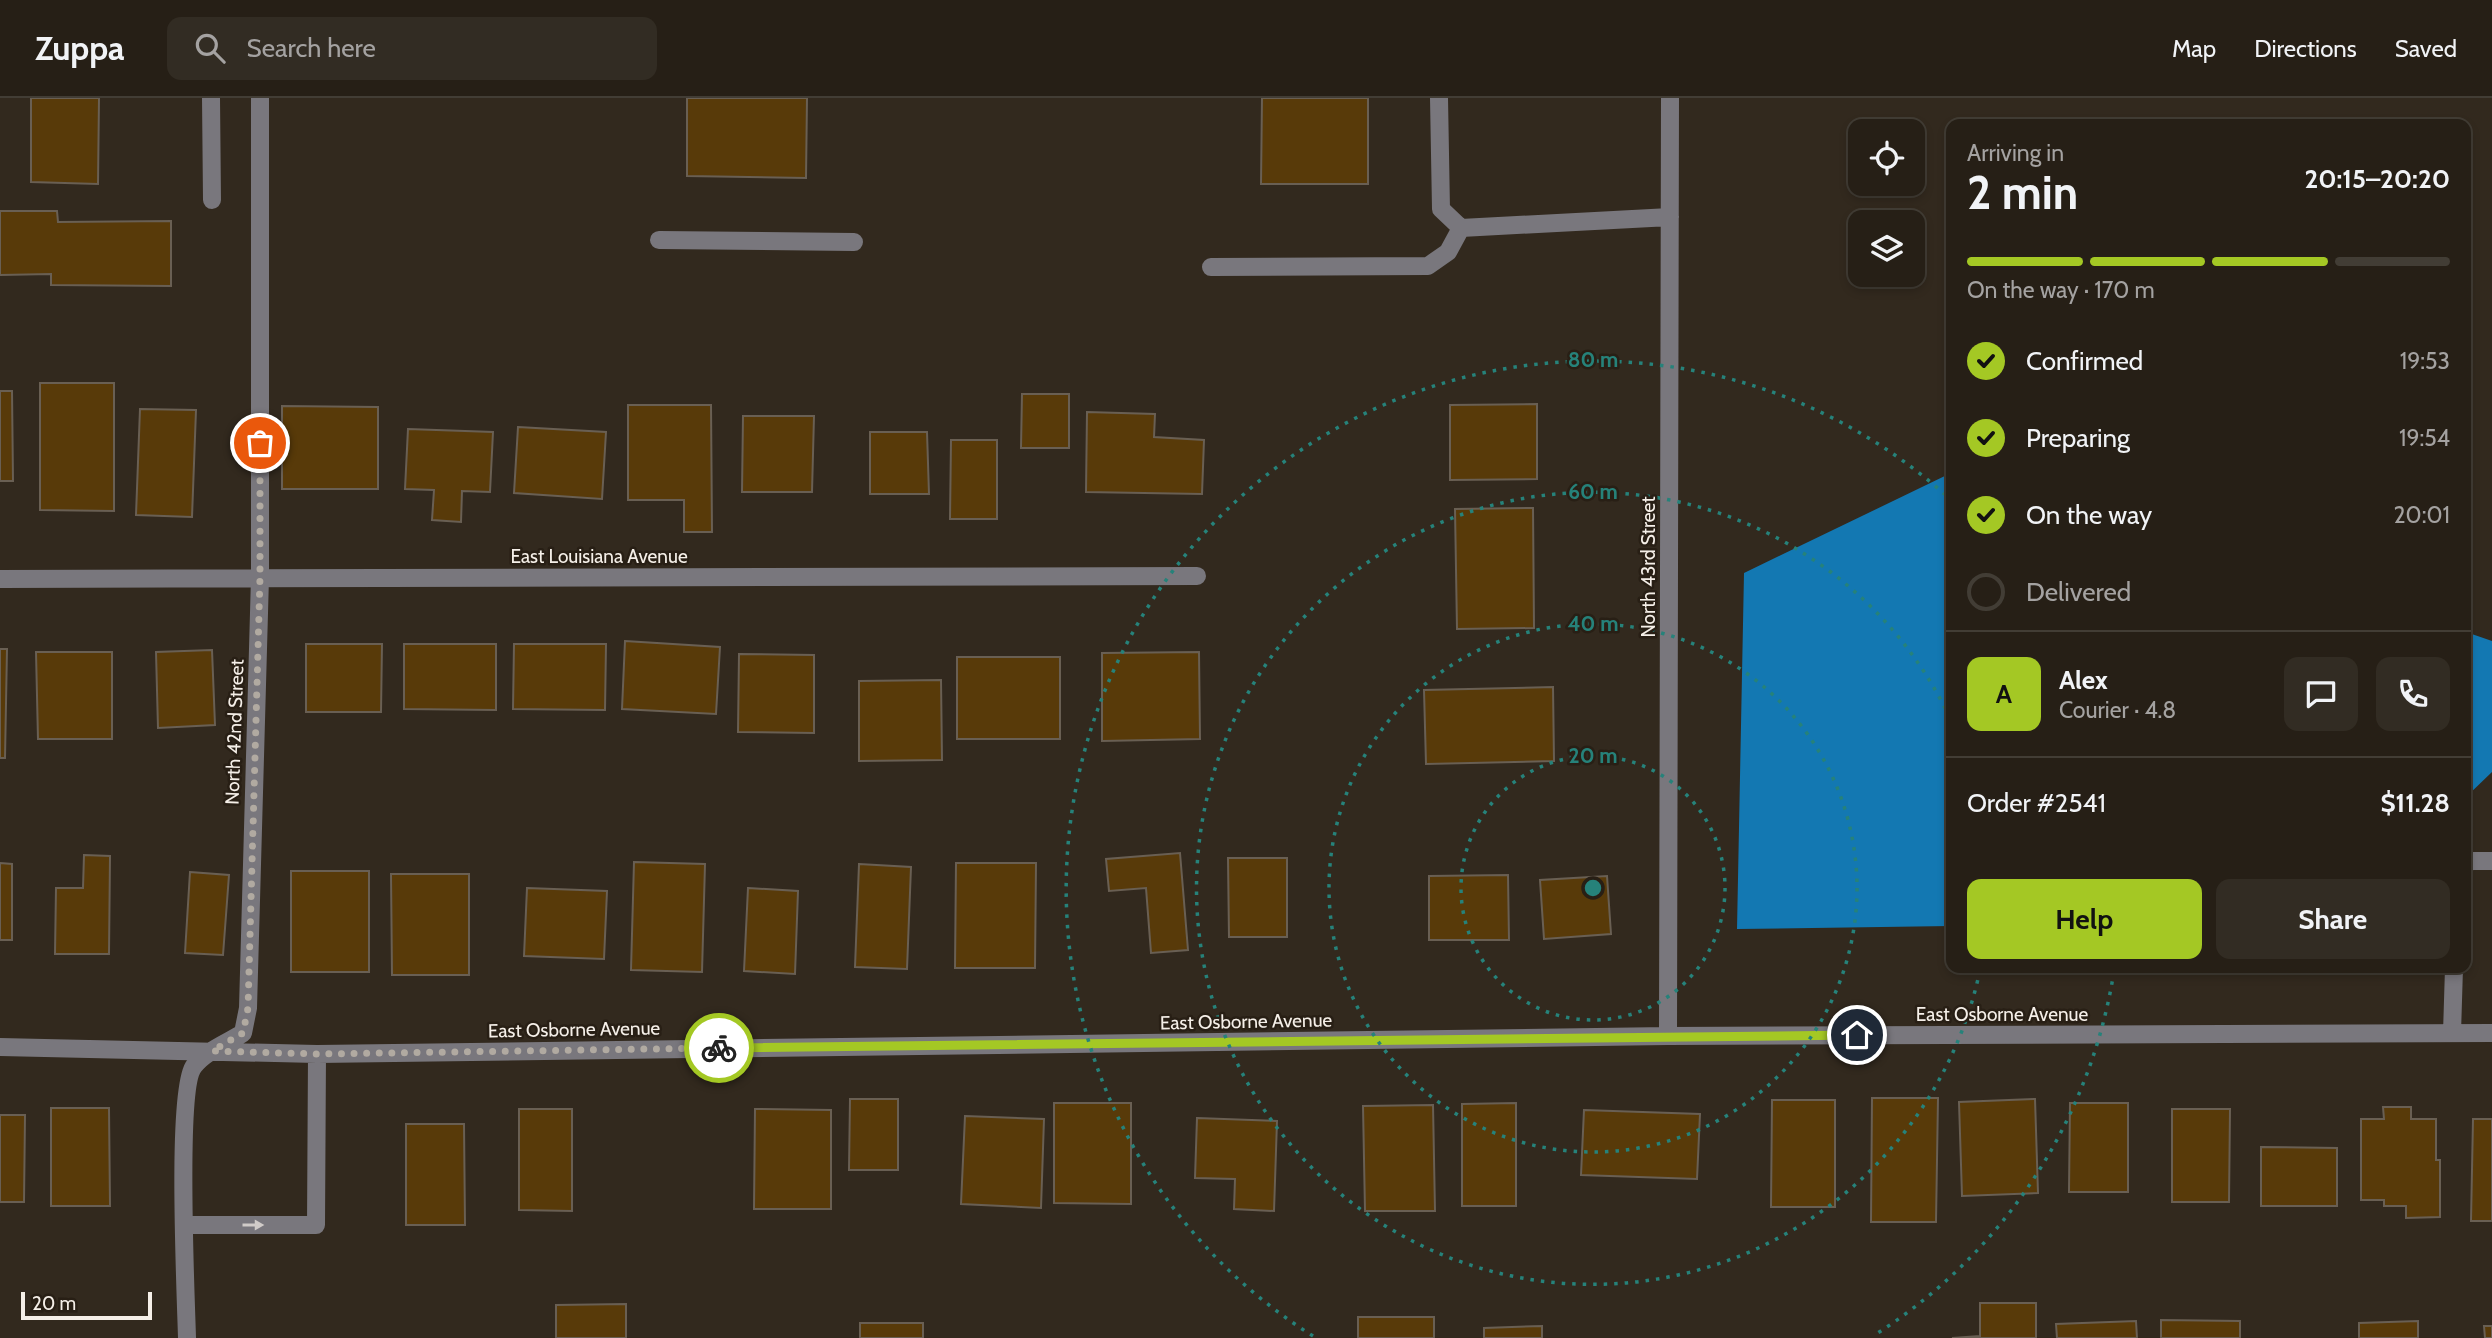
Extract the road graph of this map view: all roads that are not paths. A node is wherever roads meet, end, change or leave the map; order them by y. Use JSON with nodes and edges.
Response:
{"nodes":[{"id":1,"x":211,"y":98,"type":"edge"},
{"id":2,"x":260,"y":98,"type":"edge"},
{"id":3,"x":1439,"y":98,"type":"edge"},
{"id":4,"x":1670,"y":98,"type":"edge"},
{"id":5,"x":212,"y":200,"type":"dead end"},
{"id":6,"x":1670,"y":217,"type":"junction"},
{"id":7,"x":1461,"y":228,"type":"junction"},
{"id":8,"x":659,"y":240,"type":"dead end"},
{"id":9,"x":854,"y":242,"type":"dead end"},
{"id":10,"x":1211,"y":267,"type":"dead end"},
{"id":11,"x":1197,"y":576,"type":"dead end"},
{"id":12,"x":260,"y":577,"type":"junction"},
{"id":13,"x":0,"y":579,"type":"edge"},
{"id":14,"x":2471,"y":861,"type":"edge"},
{"id":15,"x":2492,"y":861,"type":"edge"},
{"id":16,"x":2454,"y":973,"type":"edge"},
{"id":17,"x":2452,"y":1033,"type":"junction"},
{"id":18,"x":2492,"y":1033,"type":"edge"},
{"id":19,"x":1668,"y":1036,"type":"junction"},
{"id":20,"x":0,"y":1047,"type":"edge"},
{"id":21,"x":212,"y":1051,"type":"junction"},
{"id":22,"x":317,"y":1054,"type":"junction"},
{"id":23,"x":184,"y":1225,"type":"junction"},
{"id":24,"x":187,"y":1338,"type":"edge"}],
"edges":[{"from":1,"to":5,"type":"street"},
{"from":2,"to":12,"type":"street","name":"North 42nd Street"},
{"from":3,"to":7,"type":"street"},
{"from":4,"to":6,"type":"street","name":"North 43rd Street"},
{"from":6,"to":7,"type":"street"},
{"from":6,"to":19,"type":"street","name":"North 43rd Street"},
{"from":7,"to":10,"type":"street"},
{"from":8,"to":9,"type":"street"},
{"from":11,"to":12,"type":"street","name":"East Louisiana Avenue"},
{"from":12,"to":13,"type":"street","name":"East Louisiana Avenue"},
{"from":12,"to":21,"type":"street","name":"North 42nd Street"},
{"from":14,"to":15,"type":"street"},
{"from":16,"to":17,"type":"street"},
{"from":17,"to":18,"type":"street","name":"East Osborne Avenue"},
{"from":17,"to":19,"type":"street","name":"East Osborne Avenue"},
{"from":19,"to":22,"type":"street","name":"East Osborne Avenue"},
{"from":20,"to":21,"type":"street","name":"East Osborne Avenue"},
{"from":21,"to":22,"type":"street","name":"East Osborne Avenue"},
{"from":21,"to":23,"type":"street","name":"North 42nd Street"},
{"from":23,"to":22,"type":"street","one_way":true},
{"from":23,"to":24,"type":"street","name":"North 42nd Street"}]}
